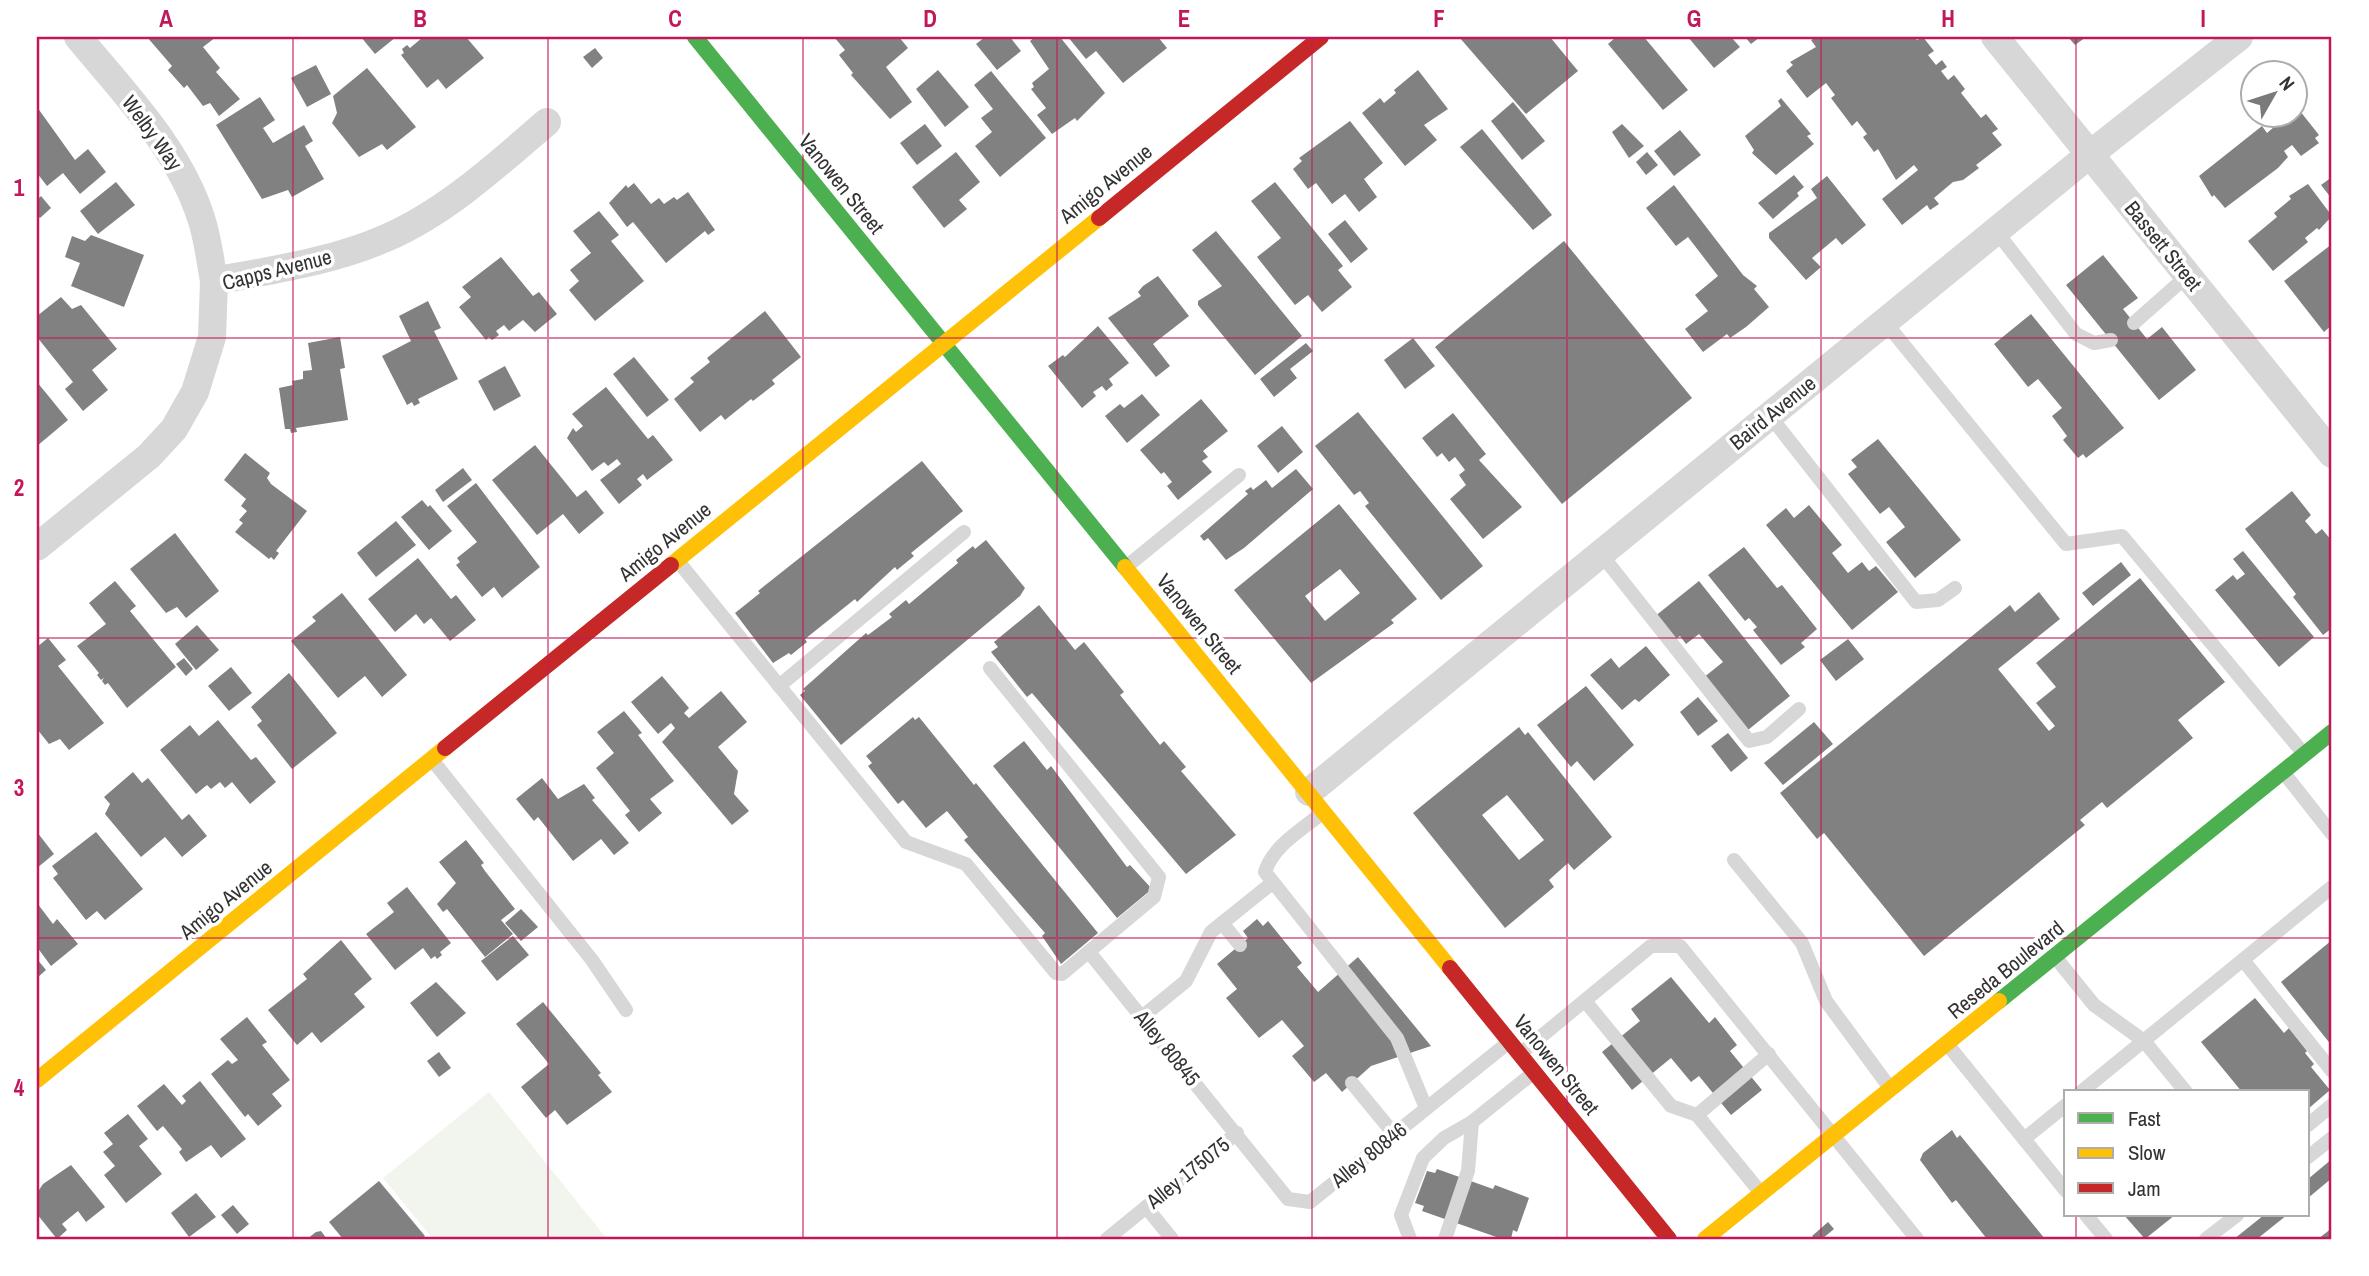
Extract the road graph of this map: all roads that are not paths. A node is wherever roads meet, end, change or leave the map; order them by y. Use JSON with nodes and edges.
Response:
{"nodes":[{"id":1,"x":78,"y":37,"type":"edge"},
{"id":2,"x":695,"y":37,"type":"edge"},
{"id":3,"x":1321,"y":37,"type":"edge"},
{"id":4,"x":1995,"y":37,"type":"edge"},
{"id":5,"x":2239,"y":37,"type":"edge"},
{"id":6,"x":547,"y":122,"type":"dead end"},
{"id":7,"x":2090,"y":155,"type":"junction"},
{"id":8,"x":1996,"y":231,"type":"junction"},
{"id":9,"x":2187,"y":276,"type":"junction"},
{"id":10,"x":214,"y":281,"type":"junction"},
{"id":11,"x":1885,"y":322,"type":"junction"},
{"id":12,"x":2134,"y":323,"type":"dead end"},
{"id":13,"x":2111,"y":340,"type":"dead end"},
{"id":14,"x":943,"y":344,"type":"junction"},
{"id":15,"x":1770,"y":416,"type":"junction"},
{"id":16,"x":2332,"y":454,"type":"edge"},
{"id":17,"x":1239,"y":475,"type":"dead end"},
{"id":18,"x":964,"y":532,"type":"dead end"},
{"id":19,"x":37,"y":547,"type":"edge"},
{"id":20,"x":1601,"y":554,"type":"junction"},
{"id":21,"x":676,"y":559,"type":"junction"},
{"id":22,"x":1126,"y":567,"type":"junction"},
{"id":23,"x":1955,"y":588,"type":"dead end"},
{"id":24,"x":990,"y":668,"type":"dead end"},
{"id":25,"x":779,"y":686,"type":"junction"},
{"id":26,"x":1799,"y":709,"type":"dead end"},
{"id":27,"x":2332,"y":732,"type":"edge"},
{"id":28,"x":2304,"y":755,"type":"junction"},
{"id":29,"x":433,"y":760,"type":"junction"},
{"id":30,"x":2283,"y":772,"type":"junction"},
{"id":31,"x":1317,"y":802,"type":"junction"},
{"id":32,"x":2332,"y":834,"type":"edge"},
{"id":33,"x":1734,"y":860,"type":"dead end"},
{"id":34,"x":1272,"y":883,"type":"junction"},
{"id":35,"x":2332,"y":887,"type":"edge"},
{"id":36,"x":1222,"y":923,"type":"junction"},
{"id":37,"x":1240,"y":945,"type":"dead end"},
{"id":38,"x":1093,"y":957,"type":"junction"},
{"id":39,"x":2056,"y":958,"type":"junction"},
{"id":40,"x":2243,"y":960,"type":"junction"},
{"id":41,"x":1585,"y":1001,"type":"junction"},
{"id":42,"x":626,"y":1010,"type":"dead end"},
{"id":43,"x":1142,"y":1017,"type":"junction"},
{"id":44,"x":2144,"y":1041,"type":"junction"},
{"id":45,"x":1947,"y":1044,"type":"junction"},
{"id":46,"x":1515,"y":1048,"type":"junction"},
{"id":47,"x":1769,"y":1054,"type":"junction"},
{"id":48,"x":1535,"y":1071,"type":"junction"},
{"id":49,"x":2332,"y":1071,"type":"edge"},
{"id":50,"x":37,"y":1080,"type":"edge"},
{"id":51,"x":1352,"y":1083,"type":"dead end"},
{"id":52,"x":1891,"y":1089,"type":"junction"},
{"id":53,"x":2083,"y":1090,"type":"edge"},
{"id":54,"x":2184,"y":1090,"type":"edge"},
{"id":55,"x":2332,"y":1105,"type":"edge"},
{"id":56,"x":2064,"y":1107,"type":"edge"},
{"id":57,"x":1426,"y":1108,"type":"junction"},
{"id":58,"x":1697,"y":1115,"type":"junction"},
{"id":59,"x":1472,"y":1122,"type":"junction"},
{"id":60,"x":2310,"y":1123,"type":"edge"},
{"id":61,"x":1237,"y":1133,"type":"junction"},
{"id":62,"x":1394,"y":1134,"type":"junction"},
{"id":63,"x":1835,"y":1135,"type":"junction"},
{"id":64,"x":2332,"y":1138,"type":"edge"},
{"id":65,"x":2024,"y":1139,"type":"junction"},
{"id":66,"x":2310,"y":1155,"type":"edge"},
{"id":67,"x":2064,"y":1189,"type":"edge"},
{"id":68,"x":1762,"y":1194,"type":"junction"},
{"id":69,"x":1146,"y":1207,"type":"junction"},
{"id":70,"x":2087,"y":1216,"type":"edge"},
{"id":71,"x":2235,"y":1216,"type":"edge"},
{"id":72,"x":1107,"y":1239,"type":"edge"},
{"id":73,"x":1172,"y":1239,"type":"edge"},
{"id":74,"x":1410,"y":1239,"type":"edge"},
{"id":75,"x":1445,"y":1239,"type":"edge"},
{"id":76,"x":1669,"y":1239,"type":"edge"},
{"id":77,"x":1705,"y":1239,"type":"edge"},
{"id":78,"x":1917,"y":1239,"type":"edge"},
{"id":79,"x":2106,"y":1239,"type":"edge"},
{"id":80,"x":2206,"y":1239,"type":"edge"}],
"edges":[{"from":1,"to":10,"type":"street","name":"Welby Way"},
{"from":2,"to":14,"type":"main road","name":"Vanowen Street"},
{"from":3,"to":14,"type":"main road","name":"Amigo Avenue"},
{"from":4,"to":7,"type":"street","name":"Bassett Street"},
{"from":5,"to":7,"type":"street","name":"Baird Avenue"},
{"from":6,"to":10,"type":"street","name":"Capps Avenue"},
{"from":7,"to":8,"type":"street","name":"Baird Avenue"},
{"from":7,"to":9,"type":"street","name":"Bassett Street"},
{"from":8,"to":11,"type":"street","name":"Baird Avenue"},
{"from":8,"to":13,"type":"lane"},
{"from":9,"to":12,"type":"lane"},
{"from":9,"to":16,"type":"street","name":"Bassett Street"},
{"from":10,"to":19,"type":"street","name":"Capps Avenue"},
{"from":11,"to":15,"type":"street","name":"Baird Avenue"},
{"from":11,"to":28,"type":"lane"},
{"from":14,"to":21,"type":"main road","name":"Amigo Avenue"},
{"from":14,"to":22,"type":"main road","name":"Vanowen Street"},
{"from":15,"to":20,"type":"street","name":"Baird Avenue"},
{"from":15,"to":23,"type":"lane"},
{"from":17,"to":22,"type":"lane"},
{"from":18,"to":25,"type":"lane"},
{"from":20,"to":26,"type":"lane"},
{"from":20,"to":31,"type":"street","name":"Baird Avenue"},
{"from":21,"to":25,"type":"lane"},
{"from":21,"to":29,"type":"main road","name":"Amigo Avenue"},
{"from":22,"to":31,"type":"main road","name":"Vanowen Street"},
{"from":24,"to":38,"type":"lane"},
{"from":25,"to":38,"type":"lane"},
{"from":27,"to":28,"type":"main road","name":"Reseda Boulevard"},
{"from":28,"to":30,"type":"main road","name":"Reseda Boulevard"},
{"from":29,"to":42,"type":"lane"},
{"from":29,"to":50,"type":"main road","name":"Amigo Avenue"},
{"from":30,"to":32,"type":"lane"},
{"from":30,"to":39,"type":"main road","name":"Reseda Boulevard"},
{"from":31,"to":34,"type":"lane"},
{"from":31,"to":46,"type":"main road","name":"Vanowen Street"},
{"from":33,"to":52,"type":"lane"},
{"from":34,"to":36,"type":"lane"},
{"from":34,"to":57,"type":"lane"},
{"from":35,"to":40,"type":"lane"},
{"from":36,"to":37,"type":"lane"},
{"from":36,"to":43,"type":"lane"},
{"from":38,"to":43,"type":"lane","name":"Alley 80845"},
{"from":39,"to":44,"type":"lane"},
{"from":39,"to":45,"type":"main road","name":"Reseda Boulevard"},
{"from":40,"to":44,"type":"lane"},
{"from":40,"to":49,"type":"lane"},
{"from":41,"to":46,"type":"lane","name":"Alley 80846"},
{"from":41,"to":47,"type":"lane","name":"Alley 80846"},
{"from":41,"to":58,"type":"lane"},
{"from":43,"to":61,"type":"lane","name":"Alley 80845"},
{"from":44,"to":53,"type":"lane"},
{"from":44,"to":54,"type":"lane"},
{"from":45,"to":52,"type":"main road","name":"Reseda Boulevard"},
{"from":45,"to":65,"type":"lane"},
{"from":46,"to":48,"type":"main road","name":"Vanowen Street"},
{"from":46,"to":57,"type":"lane","name":"Alley 80846"},
{"from":47,"to":58,"type":"lane"},
{"from":47,"to":63,"type":"lane"},
{"from":48,"to":59,"type":"lane"},
{"from":48,"to":76,"type":"main road","name":"Vanowen Street"},
{"from":51,"to":62,"type":"lane"},
{"from":52,"to":63,"type":"main road","name":"Reseda Boulevard"},
{"from":55,"to":60,"type":"lane"},
{"from":56,"to":65,"type":"lane"},
{"from":57,"to":62,"type":"lane","name":"Alley 80846"},
{"from":58,"to":68,"type":"lane"},
{"from":59,"to":74,"type":"lane"},
{"from":59,"to":75,"type":"lane"},
{"from":61,"to":62,"type":"lane","name":"Alley 80846"},
{"from":61,"to":69,"type":"lane","name":"Alley 175075"},
{"from":63,"to":68,"type":"main road","name":"Reseda Boulevard"},
{"from":63,"to":78,"type":"lane"},
{"from":64,"to":66,"type":"lane"},
{"from":65,"to":67,"type":"lane"},
{"from":68,"to":77,"type":"main road","name":"Reseda Boulevard"},
{"from":69,"to":72,"type":"lane","name":"Alley 175075"},
{"from":69,"to":73,"type":"lane"},
{"from":70,"to":79,"type":"lane"},
{"from":71,"to":80,"type":"lane"}]}
